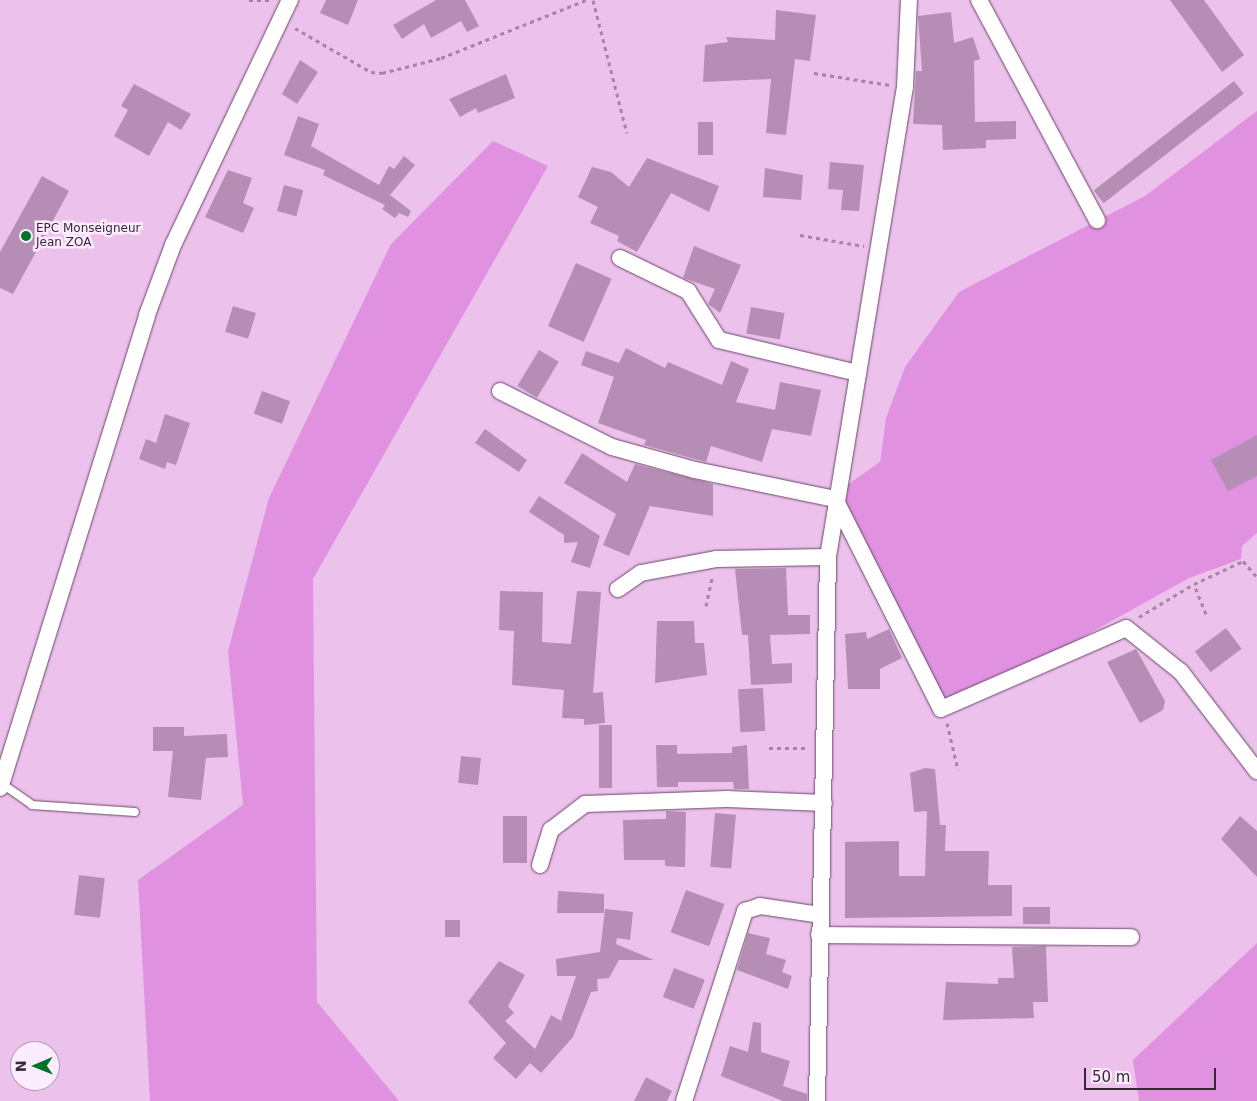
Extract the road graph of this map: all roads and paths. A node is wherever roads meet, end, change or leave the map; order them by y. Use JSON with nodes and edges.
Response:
{"nodes":[{"id":1,"x":249,"y":0,"type":"edge"},
{"id":2,"x":271,"y":0,"type":"edge"},
{"id":3,"x":290,"y":0,"type":"edge"},
{"id":4,"x":586,"y":0,"type":"edge"},
{"id":5,"x":592,"y":0,"type":"edge"},
{"id":6,"x":909,"y":0,"type":"edge"},
{"id":7,"x":979,"y":0,"type":"edge"},
{"id":8,"x":283,"y":21,"type":"junction"},
{"id":9,"x":814,"y":73,"type":"dead end"},
{"id":10,"x":905,"y":87,"type":"junction"},
{"id":11,"x":627,"y":133,"type":"dead end"},
{"id":12,"x":1097,"y":220,"type":"dead end"},
{"id":13,"x":800,"y":235,"type":"dead end"},
{"id":14,"x":876,"y":249,"type":"junction"},
{"id":15,"x":620,"y":258,"type":"dead end"},
{"id":16,"x":858,"y":372,"type":"junction"},
{"id":17,"x":500,"y":391,"type":"dead end"},
{"id":18,"x":834,"y":499,"type":"junction"},
{"id":19,"x":828,"y":557,"type":"junction"},
{"id":20,"x":716,"y":559,"type":"junction"},
{"id":21,"x":1257,"y":577,"type":"edge"},
{"id":22,"x":1194,"y":584,"type":"junction"},
{"id":23,"x":618,"y":590,"type":"dead end"},
{"id":24,"x":706,"y":606,"type":"dead end"},
{"id":25,"x":1206,"y":614,"type":"dead end"},
{"id":26,"x":1122,"y":627,"type":"junction"},
{"id":27,"x":944,"y":711,"type":"junction"},
{"id":28,"x":769,"y":748,"type":"dead end"},
{"id":29,"x":826,"y":748,"type":"junction"},
{"id":30,"x":958,"y":770,"type":"dead end"},
{"id":31,"x":1257,"y":772,"type":"edge"},
{"id":32,"x":1,"y":785,"type":"edge"},
{"id":33,"x":824,"y":803,"type":"junction"},
{"id":34,"x":135,"y":812,"type":"dead end"},
{"id":35,"x":540,"y":865,"type":"dead end"},
{"id":36,"x":820,"y":915,"type":"junction"},
{"id":37,"x":819,"y":935,"type":"junction"},
{"id":38,"x":1131,"y":937,"type":"dead end"},
{"id":39,"x":684,"y":1101,"type":"edge"},
{"id":40,"x":817,"y":1101,"type":"edge"}],
"edges":[{"from":1,"to":2,"type":"path"},
{"from":3,"to":8,"type":"street"},
{"from":4,"to":8,"type":"path"},
{"from":5,"to":11,"type":"path"},
{"from":6,"to":10,"type":"street"},
{"from":7,"to":12,"type":"street"},
{"from":8,"to":32,"type":"street"},
{"from":9,"to":10,"type":"path"},
{"from":10,"to":14,"type":"street"},
{"from":13,"to":14,"type":"path"},
{"from":14,"to":16,"type":"street"},
{"from":15,"to":16,"type":"street"},
{"from":16,"to":18,"type":"street"},
{"from":17,"to":18,"type":"street"},
{"from":18,"to":19,"type":"street"},
{"from":18,"to":27,"type":"street"},
{"from":19,"to":20,"type":"street"},
{"from":19,"to":29,"type":"street"},
{"from":20,"to":23,"type":"street"},
{"from":20,"to":24,"type":"path"},
{"from":21,"to":22,"type":"path"},
{"from":22,"to":25,"type":"path"},
{"from":22,"to":26,"type":"path"},
{"from":26,"to":27,"type":"street"},
{"from":26,"to":31,"type":"street"},
{"from":27,"to":30,"type":"path"},
{"from":28,"to":29,"type":"path"},
{"from":29,"to":33,"type":"street"},
{"from":32,"to":34,"type":"lane"},
{"from":33,"to":35,"type":"street"},
{"from":33,"to":36,"type":"street"},
{"from":36,"to":37,"type":"street"},
{"from":36,"to":39,"type":"street"},
{"from":37,"to":38,"type":"street"},
{"from":37,"to":40,"type":"street"}]}
